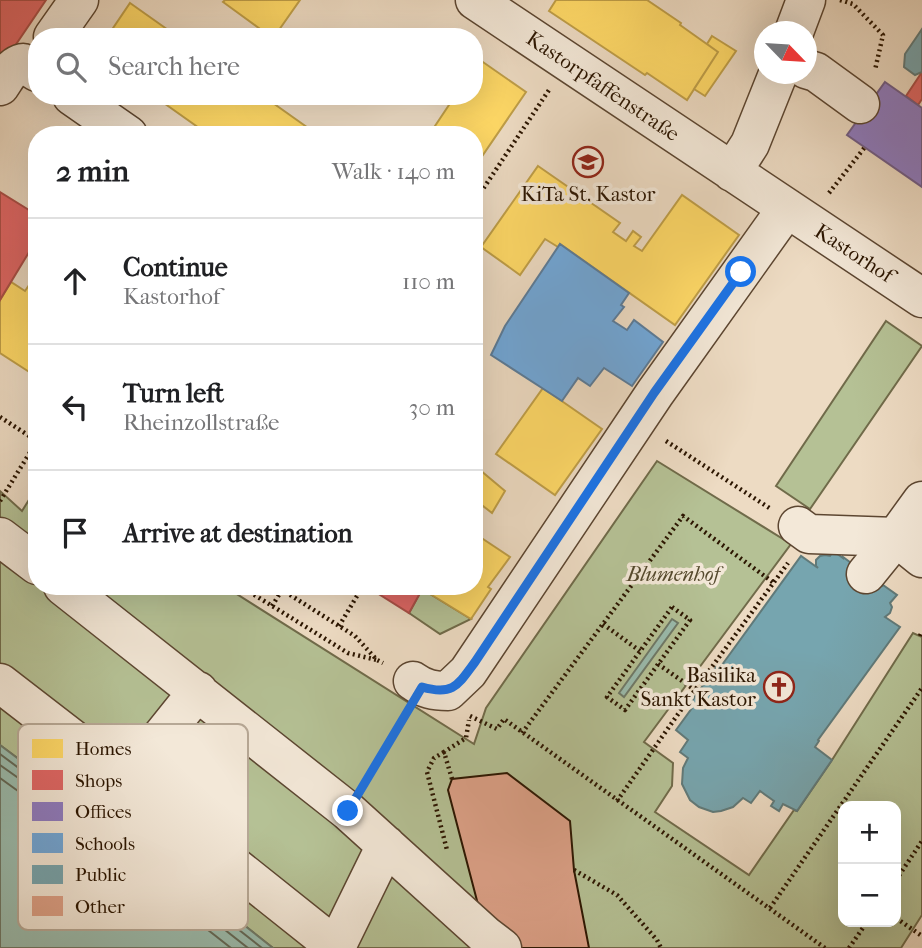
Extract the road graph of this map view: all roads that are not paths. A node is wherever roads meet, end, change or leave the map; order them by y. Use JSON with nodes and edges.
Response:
{"nodes":[{"id":1,"x":79,"y":0,"type":"edge"},
{"id":2,"x":475,"y":0,"type":"edge"},
{"id":3,"x":806,"y":0,"type":"edge"},
{"id":4,"x":798,"y":21,"type":"edge"},
{"id":5,"x":59,"y":28,"type":"edge"},
{"id":6,"x":817,"y":72,"type":"edge"},
{"id":7,"x":774,"y":84,"type":"edge"},
{"id":8,"x":866,"y":92,"type":"road end"},
{"id":9,"x":85,"y":105,"type":"edge"},
{"id":10,"x":115,"y":126,"type":"edge"},
{"id":11,"x":732,"y":172,"type":"junction"},
{"id":12,"x":787,"y":208,"type":"junction"},
{"id":13,"x":922,"y":298,"type":"edge"},
{"id":14,"x":922,"y":501,"type":"edge"},
{"id":15,"x":798,"y":526,"type":"road end"},
{"id":16,"x":0,"y":537,"type":"edge"},
{"id":17,"x":909,"y":548,"type":"edge"},
{"id":18,"x":28,"y":558,"type":"edge"},
{"id":19,"x":866,"y":574,"type":"dead end"},
{"id":20,"x":75,"y":595,"type":"edge"},
{"id":21,"x":407,"y":678,"type":"road end"},
{"id":22,"x":0,"y":683,"type":"edge"},
{"id":23,"x":198,"y":691,"type":"junction"},
{"id":24,"x":53,"y":724,"type":"edge"},
{"id":25,"x":172,"y":724,"type":"edge"},
{"id":26,"x":239,"y":724,"type":"edge"},
{"id":27,"x":248,"y":731,"type":"edge"},
{"id":28,"x":386,"y":845,"type":"junction"},
{"id":29,"x":248,"y":877,"type":"edge"},
{"id":30,"x":337,"y":947,"type":"edge"},
{"id":31,"x":502,"y":948,"type":"edge"}],
"edges":[{"from":1,"to":5,"type":"street"},
{"from":2,"to":11,"type":"street","name":"Kastorpfaffenstraße"},
{"from":3,"to":4,"type":"street"},
{"from":6,"to":8,"type":"street"},
{"from":7,"to":11,"type":"street"},
{"from":9,"to":10,"type":"street"},
{"from":11,"to":12,"type":"street","name":"Kastorhof"},
{"from":12,"to":13,"type":"street","name":"Kastorhof"},
{"from":12,"to":21,"type":"street"},
{"from":14,"to":17,"type":"street"},
{"from":15,"to":17,"type":"street"},
{"from":16,"to":18,"type":"street"},
{"from":17,"to":19,"type":"street"},
{"from":20,"to":23,"type":"street"},
{"from":22,"to":24,"type":"street"},
{"from":23,"to":25,"type":"street"},
{"from":23,"to":26,"type":"street"},
{"from":27,"to":28,"type":"street"},
{"from":28,"to":30,"type":"street"},
{"from":28,"to":31,"type":"street"},
{"from":29,"to":30,"type":"street"}]}
